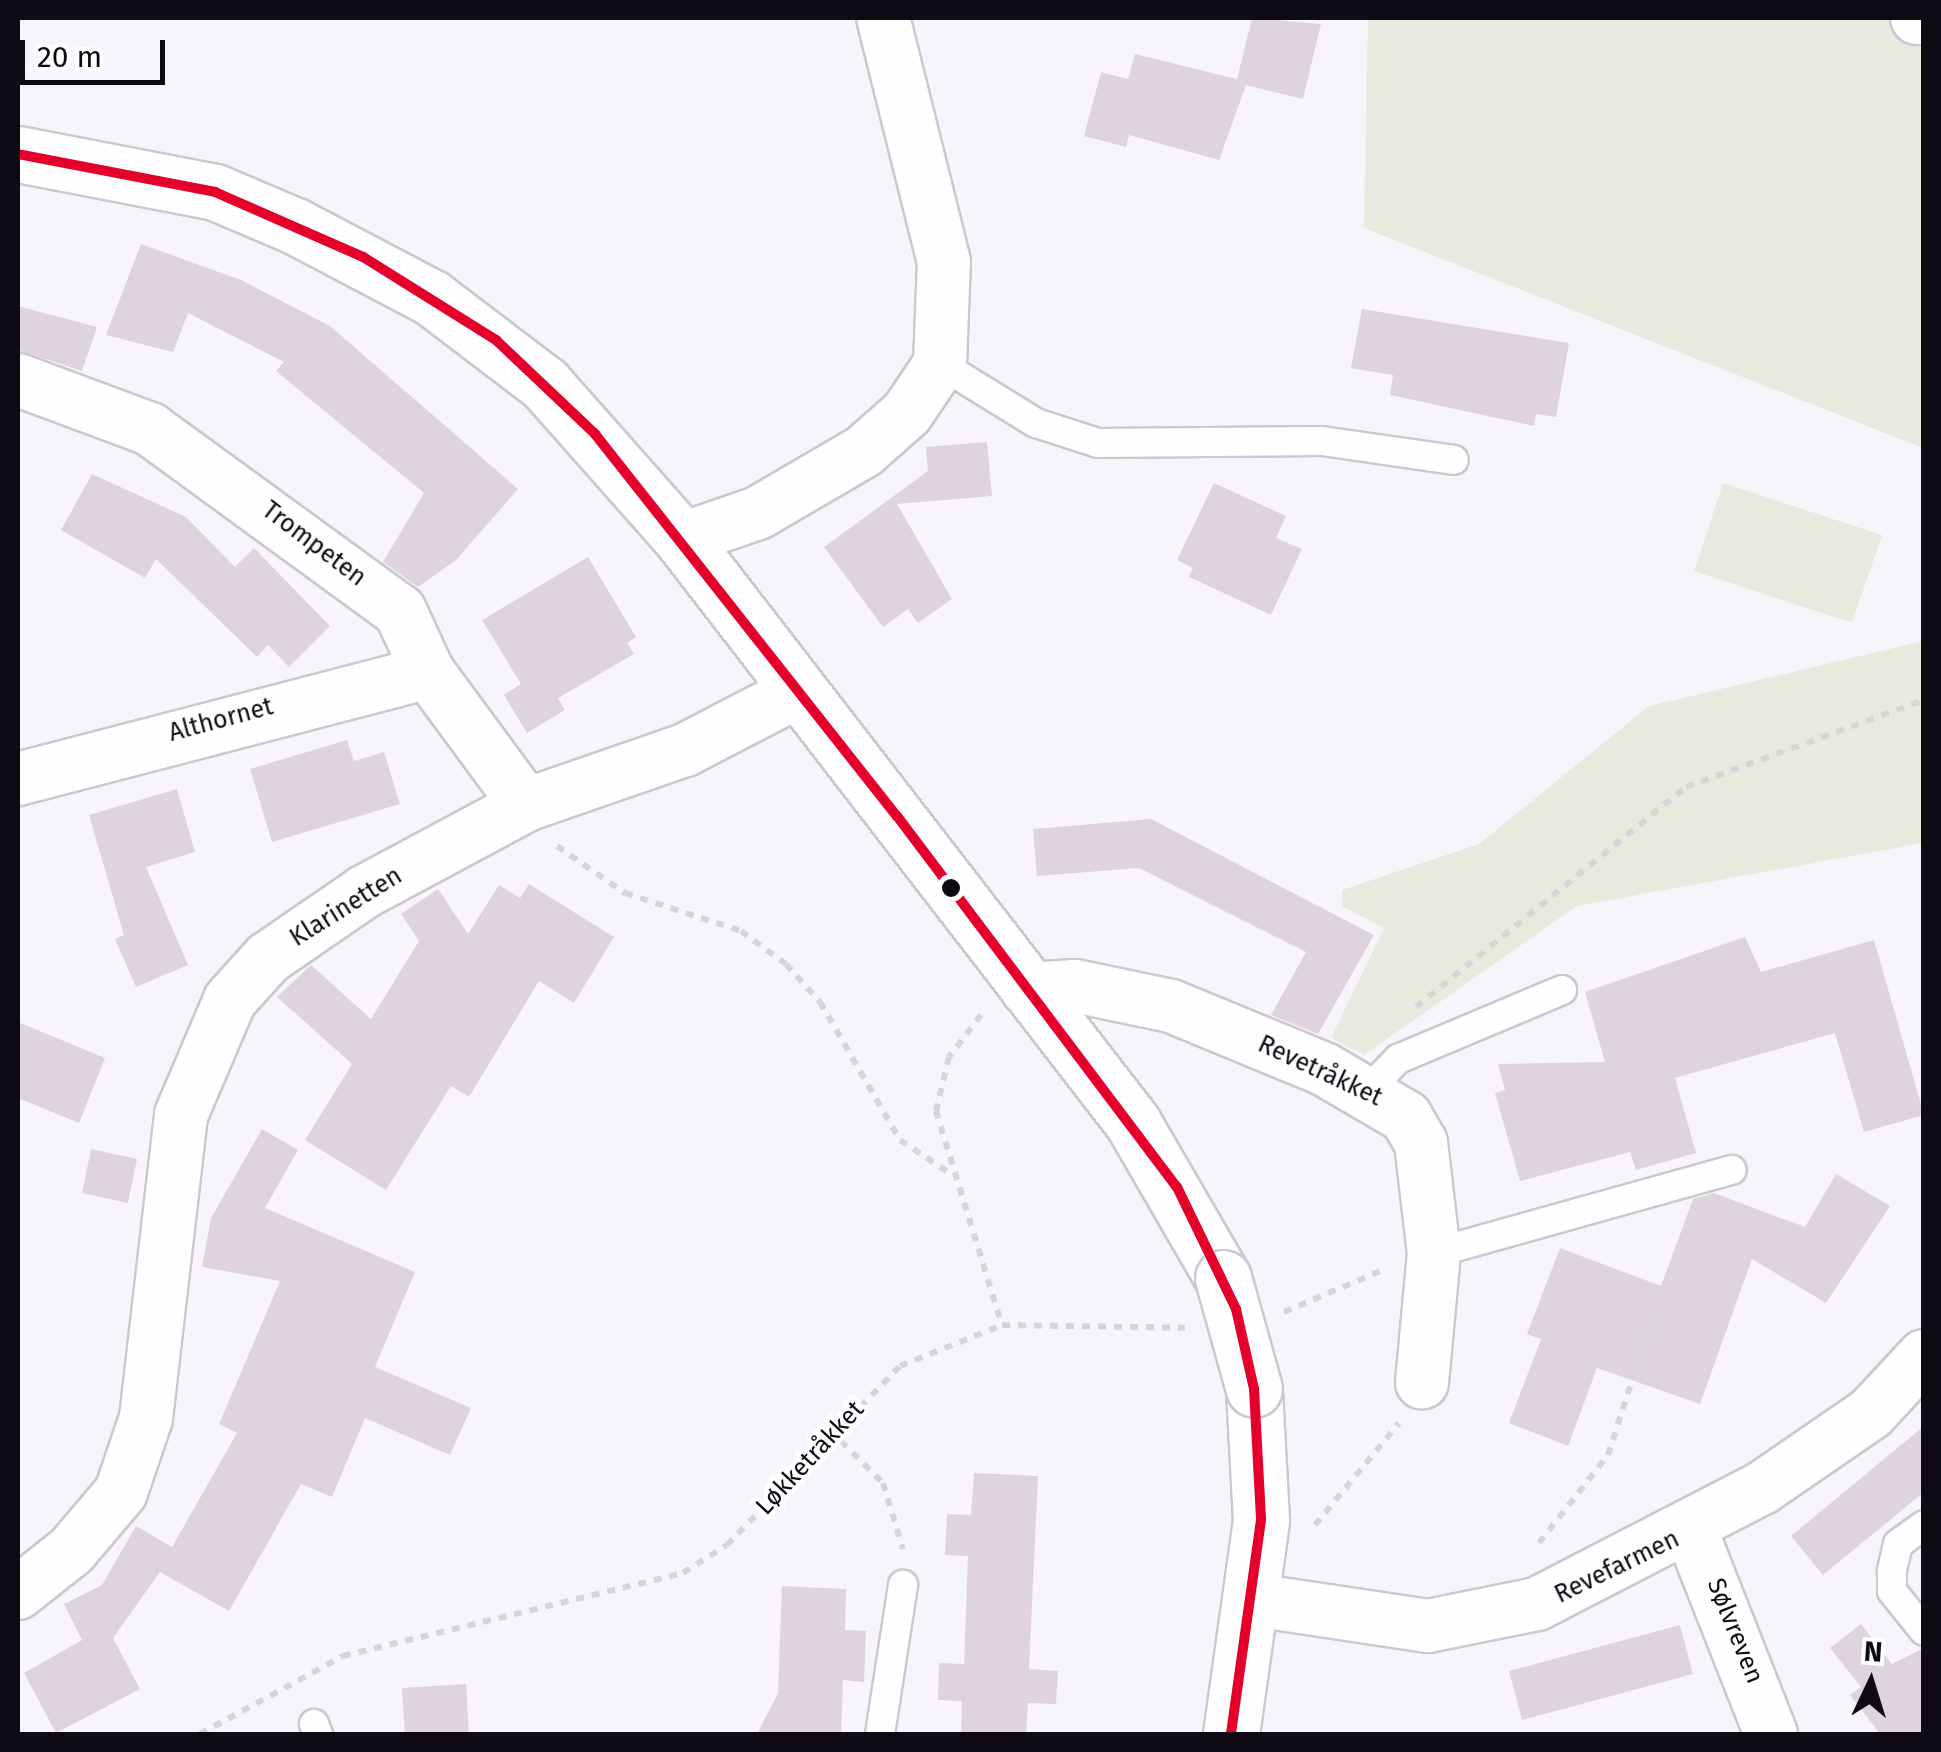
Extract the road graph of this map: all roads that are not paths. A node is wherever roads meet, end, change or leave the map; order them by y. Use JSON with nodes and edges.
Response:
{"nodes":[{"id":1,"x":883,"y":18,"type":"edge"},
{"id":2,"x":18,"y":154,"type":"edge"},
{"id":3,"x":940,"y":364,"type":"junction"},
{"id":4,"x":18,"y":380,"type":"edge"},
{"id":5,"x":1454,"y":460,"type":"dead end"},
{"id":6,"x":682,"y":539,"type":"junction"},
{"id":7,"x":428,"y":672,"type":"junction"},
{"id":8,"x":799,"y":691,"type":"junction"},
{"id":9,"x":18,"y":779,"type":"edge"},
{"id":10,"x":526,"y":806,"type":"junction"},
{"id":11,"x":1562,"y":990,"type":"dead end"},
{"id":12,"x":1004,"y":1002,"type":"junction"},
{"id":13,"x":1383,"y":1075,"type":"junction"},
{"id":14,"x":1732,"y":1170,"type":"dead end"},
{"id":15,"x":1434,"y":1254,"type":"junction"},
{"id":16,"x":1916,"y":1380,"type":"edge"},
{"id":17,"x":1422,"y":1382,"type":"road end"},
{"id":18,"x":1924,"y":1524,"type":"edge"},
{"id":19,"x":1691,"y":1531,"type":"junction"},
{"id":20,"x":903,"y":1585,"type":"road end"},
{"id":21,"x":18,"y":1593,"type":"edge"},
{"id":22,"x":1254,"y":1600,"type":"junction"},
{"id":23,"x":1924,"y":1631,"type":"edge"},
{"id":24,"x":880,"y":1734,"type":"edge"},
{"id":25,"x":1231,"y":1734,"type":"edge"},
{"id":26,"x":1759,"y":1734,"type":"edge"}],
"edges":[{"from":1,"to":3,"type":"street"},
{"from":2,"to":6,"type":"street"},
{"from":3,"to":5,"type":"lane"},
{"from":3,"to":6,"type":"street"},
{"from":4,"to":7,"type":"street","name":"Trompeten"},
{"from":6,"to":8,"type":"street"},
{"from":7,"to":9,"type":"street","name":"Althornet"},
{"from":7,"to":10,"type":"street","name":"Trompeten"},
{"from":8,"to":10,"type":"street","name":"Klarinetten"},
{"from":8,"to":12,"type":"street"},
{"from":10,"to":21,"type":"street","name":"Klarinetten"},
{"from":11,"to":13,"type":"lane"},
{"from":12,"to":13,"type":"street","name":"Revetråkket"},
{"from":12,"to":22,"type":"street","bridge":true},
{"from":13,"to":15,"type":"street","name":"Revetråkket"},
{"from":14,"to":15,"type":"lane"},
{"from":15,"to":17,"type":"street","name":"Revetråkket"},
{"from":16,"to":19,"type":"street","name":"Revefarmen"},
{"from":18,"to":23,"type":"lane"},
{"from":19,"to":22,"type":"street","name":"Revefarmen"},
{"from":19,"to":26,"type":"street","name":"Sølvreven"},
{"from":20,"to":24,"type":"lane"},
{"from":22,"to":25,"type":"street"}]}
